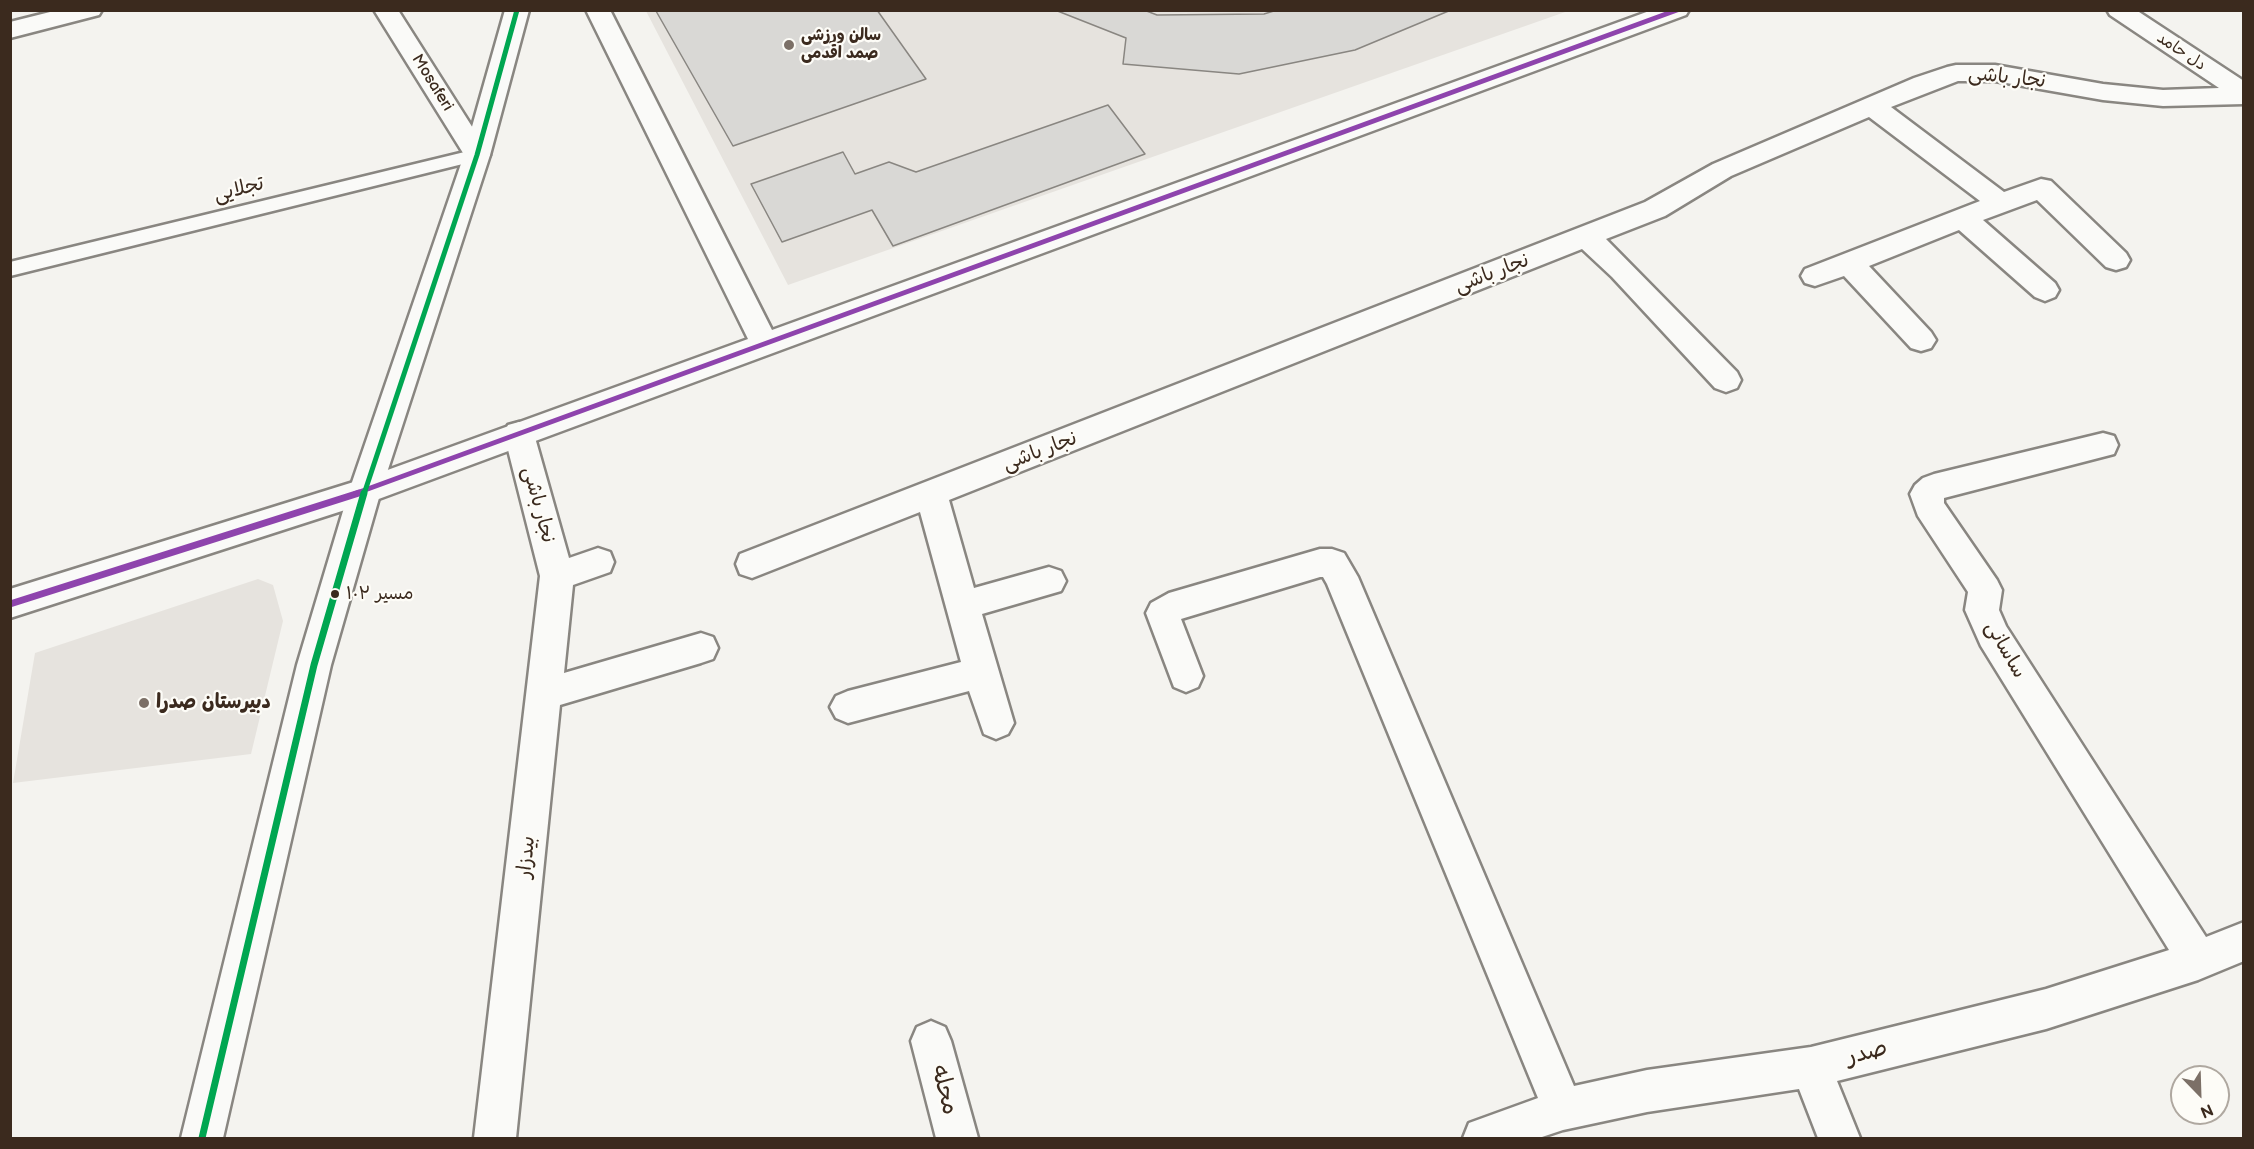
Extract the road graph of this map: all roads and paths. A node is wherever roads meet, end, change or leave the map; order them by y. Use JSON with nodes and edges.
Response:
{"nodes":[{"id":1,"x":90,"y":10,"type":"edge"},
{"id":2,"x":386,"y":10,"type":"edge"},
{"id":3,"x":517,"y":10,"type":"edge"},
{"id":4,"x":598,"y":10,"type":"edge"},
{"id":5,"x":1677,"y":10,"type":"edge"},
{"id":6,"x":2119,"y":10,"type":"edge"},
{"id":7,"x":10,"y":30,"type":"edge"},
{"id":8,"x":2244,"y":95,"type":"edge"},
{"id":9,"x":1872,"y":106,"type":"junction"},
{"id":10,"x":477,"y":155,"type":"junction"},
{"id":11,"x":2001,"y":203,"type":"junction"},
{"id":12,"x":1963,"y":218,"type":"junction"},
{"id":13,"x":1587,"y":237,"type":"junction"},
{"id":14,"x":2116,"y":260,"type":"dead end"},
{"id":15,"x":1849,"y":263,"type":"junction"},
{"id":16,"x":10,"y":269,"type":"edge"},
{"id":17,"x":1815,"y":276,"type":"dead end"},
{"id":18,"x":2045,"y":290,"type":"dead end"},
{"id":19,"x":1922,"y":340,"type":"dead end"},
{"id":20,"x":765,"y":344,"type":"junction"},
{"id":21,"x":1726,"y":380,"type":"dead end"},
{"id":22,"x":519,"y":434,"type":"junction"},
{"id":23,"x":2103,"y":444,"type":"dead end"},
{"id":24,"x":365,"y":491,"type":"junction"},
{"id":25,"x":931,"y":494,"type":"junction"},
{"id":26,"x":598,"y":562,"type":"dead end"},
{"id":27,"x":752,"y":564,"type":"dead end"},
{"id":28,"x":557,"y":576,"type":"junction"},
{"id":29,"x":1049,"y":581,"type":"dead end"},
{"id":30,"x":10,"y":604,"type":"edge"},
{"id":31,"x":964,"y":605,"type":"junction"},
{"id":32,"x":701,"y":648,"type":"dead end"},
{"id":33,"x":981,"y":672,"type":"junction"},
{"id":34,"x":1186,"y":676,"type":"dead end"},
{"id":35,"x":545,"y":694,"type":"junction"},
{"id":36,"x":848,"y":707,"type":"dead end"},
{"id":37,"x":996,"y":723,"type":"dead end"},
{"id":38,"x":2244,"y":941,"type":"edge"},
{"id":39,"x":2198,"y":960,"type":"junction"},
{"id":40,"x":931,"y":1041,"type":"dead end"},
{"id":41,"x":1811,"y":1067,"type":"junction"},
{"id":42,"x":1563,"y":1109,"type":"junction"},
{"id":43,"x":202,"y":1138,"type":"edge"},
{"id":44,"x":495,"y":1138,"type":"edge"},
{"id":45,"x":957,"y":1138,"type":"edge"},
{"id":46,"x":1484,"y":1138,"type":"edge"},
{"id":47,"x":1839,"y":1138,"type":"edge"}],
"edges":[{"from":1,"to":7,"type":"street"},
{"from":2,"to":10,"type":"street","name":"Mosaferi"},
{"from":3,"to":10,"type":"street"},
{"from":4,"to":20,"type":"street"},
{"from":5,"to":20,"type":"street"},
{"from":6,"to":8,"type":"street","name":"دل حامد"},
{"from":8,"to":9,"type":"street","name":"نجار باشی"},
{"from":9,"to":11,"type":"street"},
{"from":9,"to":13,"type":"street","name":"نجار باشی"},
{"from":10,"to":16,"type":"lane","name":"تجلایی"},
{"from":10,"to":24,"type":"street"},
{"from":11,"to":12,"type":"street"},
{"from":11,"to":14,"type":"street"},
{"from":12,"to":15,"type":"street"},
{"from":12,"to":18,"type":"street"},
{"from":13,"to":21,"type":"street"},
{"from":13,"to":25,"type":"street","name":"نجار باشی"},
{"from":15,"to":17,"type":"street"},
{"from":15,"to":19,"type":"street"},
{"from":20,"to":22,"type":"street"},
{"from":22,"to":24,"type":"street"},
{"from":22,"to":28,"type":"street","name":"نجار باشی"},
{"from":23,"to":39,"type":"street","name":"ساسانی"},
{"from":24,"to":30,"type":"street"},
{"from":24,"to":43,"type":"street"},
{"from":25,"to":27,"type":"street","name":"نجار باشی"},
{"from":25,"to":31,"type":"street"},
{"from":26,"to":28,"type":"street"},
{"from":28,"to":35,"type":"street","name":"بیدزار"},
{"from":29,"to":31,"type":"street"},
{"from":31,"to":33,"type":"street"},
{"from":32,"to":35,"type":"street"},
{"from":33,"to":36,"type":"street"},
{"from":33,"to":37,"type":"street"},
{"from":34,"to":42,"type":"street"},
{"from":35,"to":44,"type":"street","name":"بیدزار"},
{"from":38,"to":39,"type":"street","name":"صدر"},
{"from":39,"to":41,"type":"street","name":"صدر"},
{"from":40,"to":45,"type":"street","name":"محله"},
{"from":41,"to":42,"type":"street","name":"صدر"},
{"from":41,"to":47,"type":"street"},
{"from":42,"to":46,"type":"street","name":"صدر"}]}
